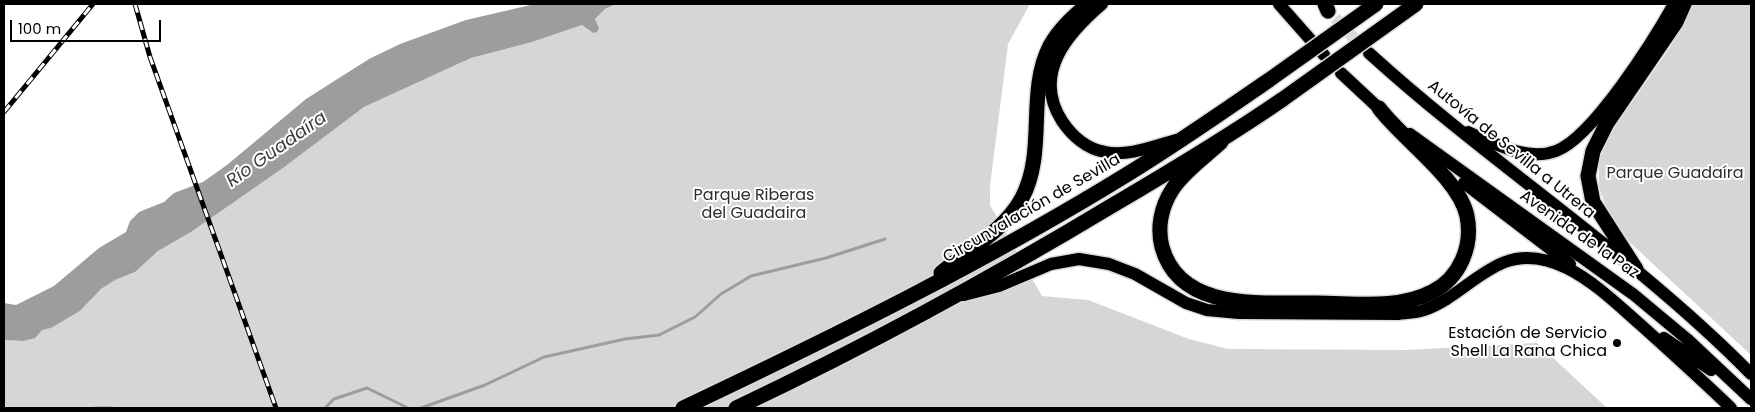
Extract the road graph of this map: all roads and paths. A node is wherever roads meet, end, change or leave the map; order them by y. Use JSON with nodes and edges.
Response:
{"nodes":[{"id":1,"x":1088,"y":4,"type":"edge"},
{"id":2,"x":1102,"y":4,"type":"edge"},
{"id":3,"x":1268,"y":4,"type":"edge"},
{"id":4,"x":1279,"y":4,"type":"edge"},
{"id":5,"x":1376,"y":4,"type":"edge"},
{"id":6,"x":1416,"y":4,"type":"edge"},
{"id":7,"x":1674,"y":4,"type":"edge"},
{"id":8,"x":1684,"y":4,"type":"edge"},
{"id":9,"x":1298,"y":26,"type":"junction"},
{"id":10,"x":1369,"y":53,"type":"tunnel mouth"},
{"id":11,"x":1324,"y":55,"type":"dead end"},
{"id":12,"x":1341,"y":73,"type":"dead end"},
{"id":13,"x":1379,"y":108,"type":"junction"},
{"id":14,"x":1454,"y":126,"type":"junction"},
{"id":15,"x":1413,"y":136,"type":"junction"},
{"id":16,"x":1186,"y":138,"type":"junction"},
{"id":17,"x":1221,"y":142,"type":"junction"},
{"id":18,"x":1636,"y":269,"type":"junction"},
{"id":19,"x":1596,"y":287,"type":"junction"},
{"id":20,"x":917,"y":292,"type":"junction"},
{"id":21,"x":956,"y":297,"type":"junction"},
{"id":22,"x":1646,"y":330,"type":"junction"},
{"id":23,"x":1716,"y":338,"type":"junction"},
{"id":24,"x":1751,"y":367,"type":"edge"},
{"id":25,"x":1751,"y":374,"type":"edge"},
{"id":26,"x":1739,"y":387,"type":"junction"},
{"id":27,"x":1751,"y":399,"type":"edge"},
{"id":28,"x":683,"y":408,"type":"edge"},
{"id":29,"x":736,"y":408,"type":"edge"},
{"id":30,"x":1732,"y":408,"type":"edge"}],
"edges":[{"from":1,"to":20,"type":"highway"},
{"from":2,"to":16,"type":"main road"},
{"from":3,"to":9,"type":"main road"},
{"from":4,"to":9,"type":"main road"},
{"from":5,"to":16,"type":"highway","name":"Circunvalación de Sevilla","bridge":true},
{"from":6,"to":17,"type":"highway","bridge":true},
{"from":7,"to":14,"type":"main road"},
{"from":8,"to":18,"type":"highway"},
{"from":9,"to":11,"type":"main road"},
{"from":10,"to":14,"type":"main road","name":"Autovía de Sevilla a Utrera"},
{"from":12,"to":13,"type":"main road"},
{"from":13,"to":15,"type":"main road","name":"Avenida de la Paz"},
{"from":13,"to":17,"type":"highway"},
{"from":14,"to":18,"type":"main road","name":"Autovía de Sevilla a Utrera"},
{"from":15,"to":19,"type":"main road"},
{"from":15,"to":26,"type":"main road","name":"Avenida de la Paz"},
{"from":16,"to":20,"type":"highway","name":"Circunvalación de Sevilla"},
{"from":17,"to":21,"type":"highway"},
{"from":18,"to":23,"type":"main road","name":"Avenida de la Paz"},
{"from":19,"to":21,"type":"main road"},
{"from":19,"to":22,"type":"main road"},
{"from":20,"to":28,"type":"highway","name":"Circunvalación de Sevilla"},
{"from":21,"to":29,"type":"highway"},
{"from":22,"to":26,"type":"main road"},
{"from":22,"to":30,"type":"main road"},
{"from":23,"to":24,"type":"main road"},
{"from":23,"to":25,"type":"main road","name":"Avenida de la Paz"},
{"from":26,"to":27,"type":"main road","name":"Avenida de la Paz"}]}
